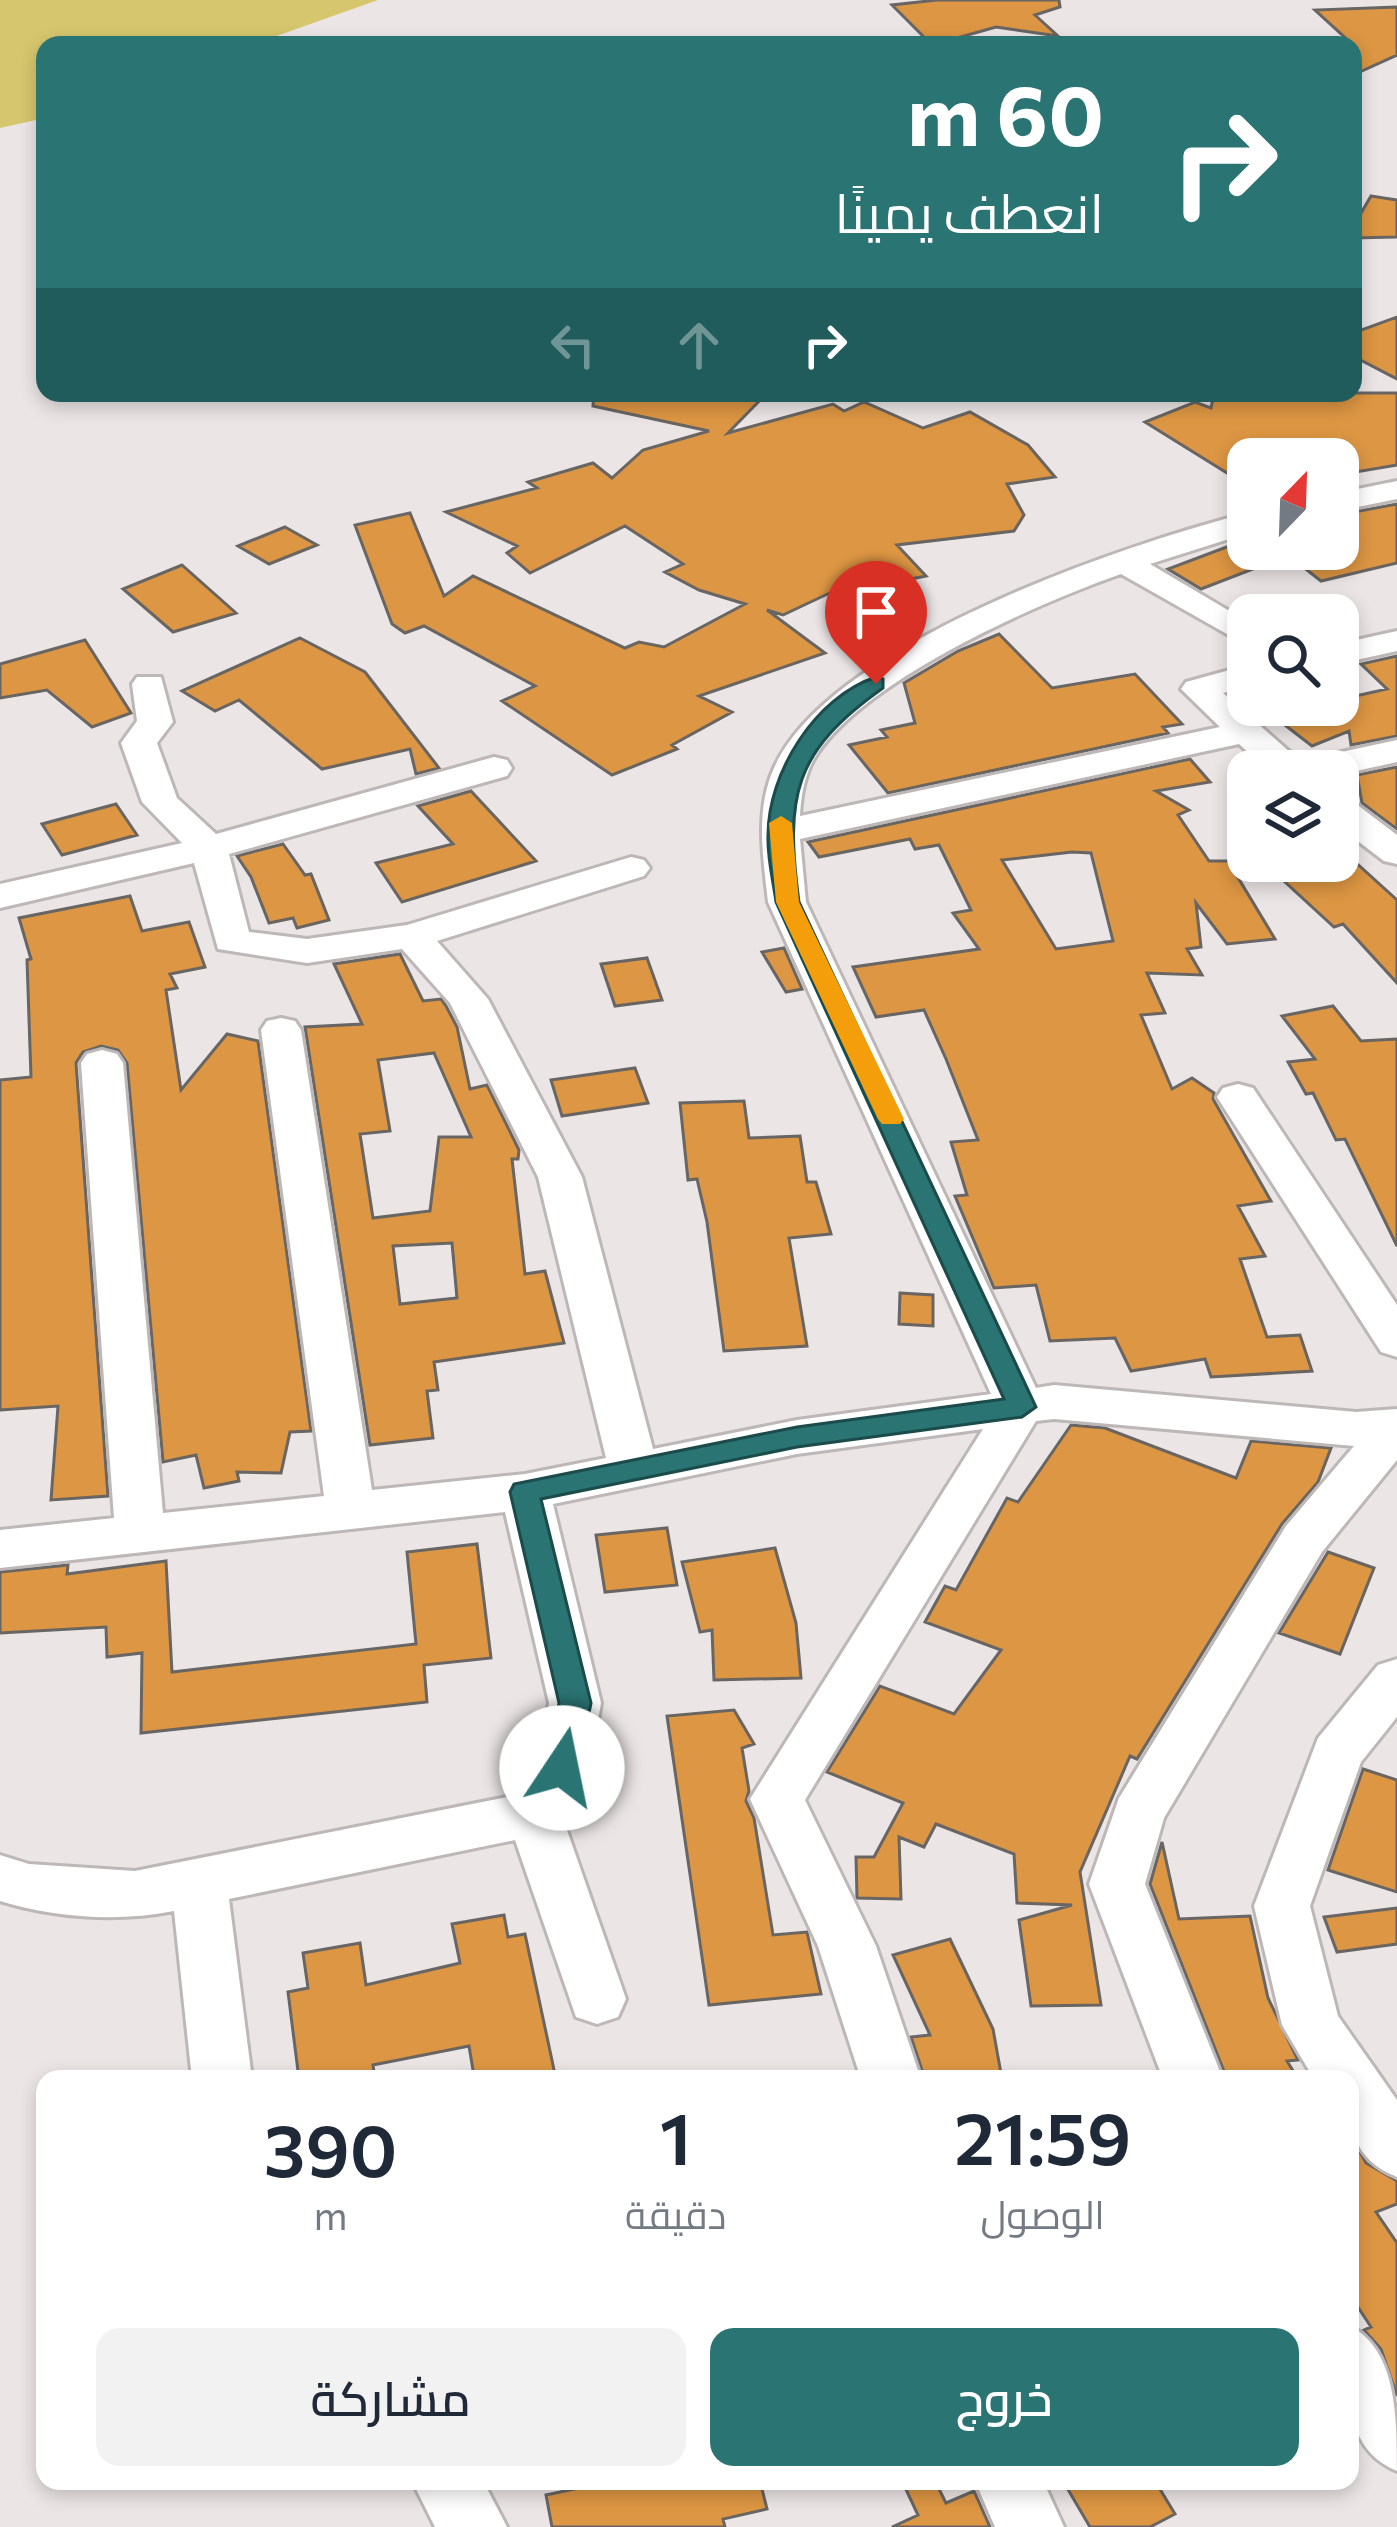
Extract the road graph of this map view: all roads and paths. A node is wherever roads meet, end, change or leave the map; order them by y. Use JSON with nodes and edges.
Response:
{"nodes":[{"id":1,"x":1397,"y":490,"type":"edge"},
{"id":2,"x":1359,"y":498,"type":"edge"},
{"id":3,"x":1227,"y":529,"type":"edge"},
{"id":4,"x":1121,"y":560,"type":"junction"},
{"id":5,"x":1227,"y":623,"type":"edge"},
{"id":6,"x":1397,"y":641,"type":"edge"},
{"id":7,"x":1359,"y":649,"type":"edge"},
{"id":8,"x":1227,"y":681,"type":"edge"},
{"id":9,"x":149,"y":684,"type":"dead end"},
{"id":10,"x":1227,"y":715,"type":"edge"},
{"id":11,"x":1239,"y":726,"type":"edge"},
{"id":12,"x":1246,"y":732,"type":"junction"},
{"id":13,"x":1266,"y":750,"type":"edge"},
{"id":14,"x":1397,"y":751,"type":"edge"},
{"id":15,"x":1359,"y":759,"type":"edge"},
{"id":16,"x":494,"y":768,"type":"dead end"},
{"id":17,"x":1359,"y":824,"type":"edge"},
{"id":18,"x":778,"y":832,"type":"junction"},
{"id":19,"x":209,"y":848,"type":"junction"},
{"id":20,"x":1397,"y":853,"type":"edge"},
{"id":21,"x":631,"y":868,"type":"dead end"},
{"id":22,"x":0,"y":896,"type":"edge"},
{"id":23,"x":412,"y":936,"type":"junction"},
{"id":24,"x":280,"y":1030,"type":"dead end"},
{"id":25,"x":102,"y":1063,"type":"dead end"},
{"id":26,"x":1238,"y":1097,"type":"dead end"},
{"id":27,"x":1397,"y":1341,"type":"edge"},
{"id":28,"x":1022,"y":1407,"type":"junction"},
{"id":29,"x":634,"y":1471,"type":"junction"},
{"id":30,"x":525,"y":1492,"type":"junction"},
{"id":31,"x":351,"y":1513,"type":"junction"},
{"id":32,"x":140,"y":1535,"type":"junction"},
{"id":33,"x":0,"y":1549,"type":"edge"},
{"id":34,"x":1397,"y":1679,"type":"edge"},
{"id":35,"x":534,"y":1814,"type":"junction"},
{"id":36,"x":0,"y":1878,"type":"edge"},
{"id":37,"x":199,"y":1882,"type":"junction"},
{"id":38,"x":597,"y":1999,"type":"dead end"},
{"id":39,"x":221,"y":2070,"type":"edge"},
{"id":40,"x":887,"y":2070,"type":"edge"},
{"id":41,"x":1189,"y":2070,"type":"edge"},
{"id":42,"x":1342,"y":2070,"type":"edge"},
{"id":43,"x":1359,"y":2095,"type":"edge"},
{"id":44,"x":1397,"y":2150,"type":"edge"},
{"id":45,"x":1359,"y":2373,"type":"edge"},
{"id":46,"x":1397,"y":2439,"type":"edge"},
{"id":47,"x":450,"y":2490,"type":"edge"},
{"id":48,"x":1012,"y":2490,"type":"edge"},
{"id":49,"x":473,"y":2527,"type":"edge"},
{"id":50,"x":1030,"y":2527,"type":"edge"}],
"edges":[{"from":1,"to":2,"type":"street"},
{"from":3,"to":4,"type":"street"},
{"from":4,"to":5,"type":"street"},
{"from":4,"to":18,"type":"street"},
{"from":6,"to":7,"type":"street"},
{"from":8,"to":10,"type":"street"},
{"from":9,"to":19,"type":"street"},
{"from":11,"to":12,"type":"street"},
{"from":12,"to":13,"type":"street"},
{"from":12,"to":18,"type":"street"},
{"from":14,"to":15,"type":"street"},
{"from":16,"to":19,"type":"street"},
{"from":17,"to":20,"type":"street"},
{"from":18,"to":28,"type":"street"},
{"from":19,"to":22,"type":"street"},
{"from":19,"to":23,"type":"street"},
{"from":21,"to":23,"type":"street"},
{"from":23,"to":29,"type":"street"},
{"from":24,"to":31,"type":"street"},
{"from":25,"to":32,"type":"street"},
{"from":26,"to":27,"type":"street"},
{"from":28,"to":29,"type":"street"},
{"from":28,"to":40,"type":"street"},
{"from":28,"to":41,"type":"street"},
{"from":29,"to":30,"type":"street"},
{"from":30,"to":31,"type":"street"},
{"from":30,"to":35,"type":"street"},
{"from":31,"to":32,"type":"street"},
{"from":32,"to":33,"type":"street"},
{"from":34,"to":42,"type":"street"},
{"from":35,"to":37,"type":"street"},
{"from":35,"to":38,"type":"street"},
{"from":36,"to":37,"type":"street"},
{"from":37,"to":39,"type":"street"},
{"from":43,"to":44,"type":"street"},
{"from":45,"to":46,"type":"street"},
{"from":47,"to":49,"type":"street"},
{"from":48,"to":50,"type":"street"}]}
